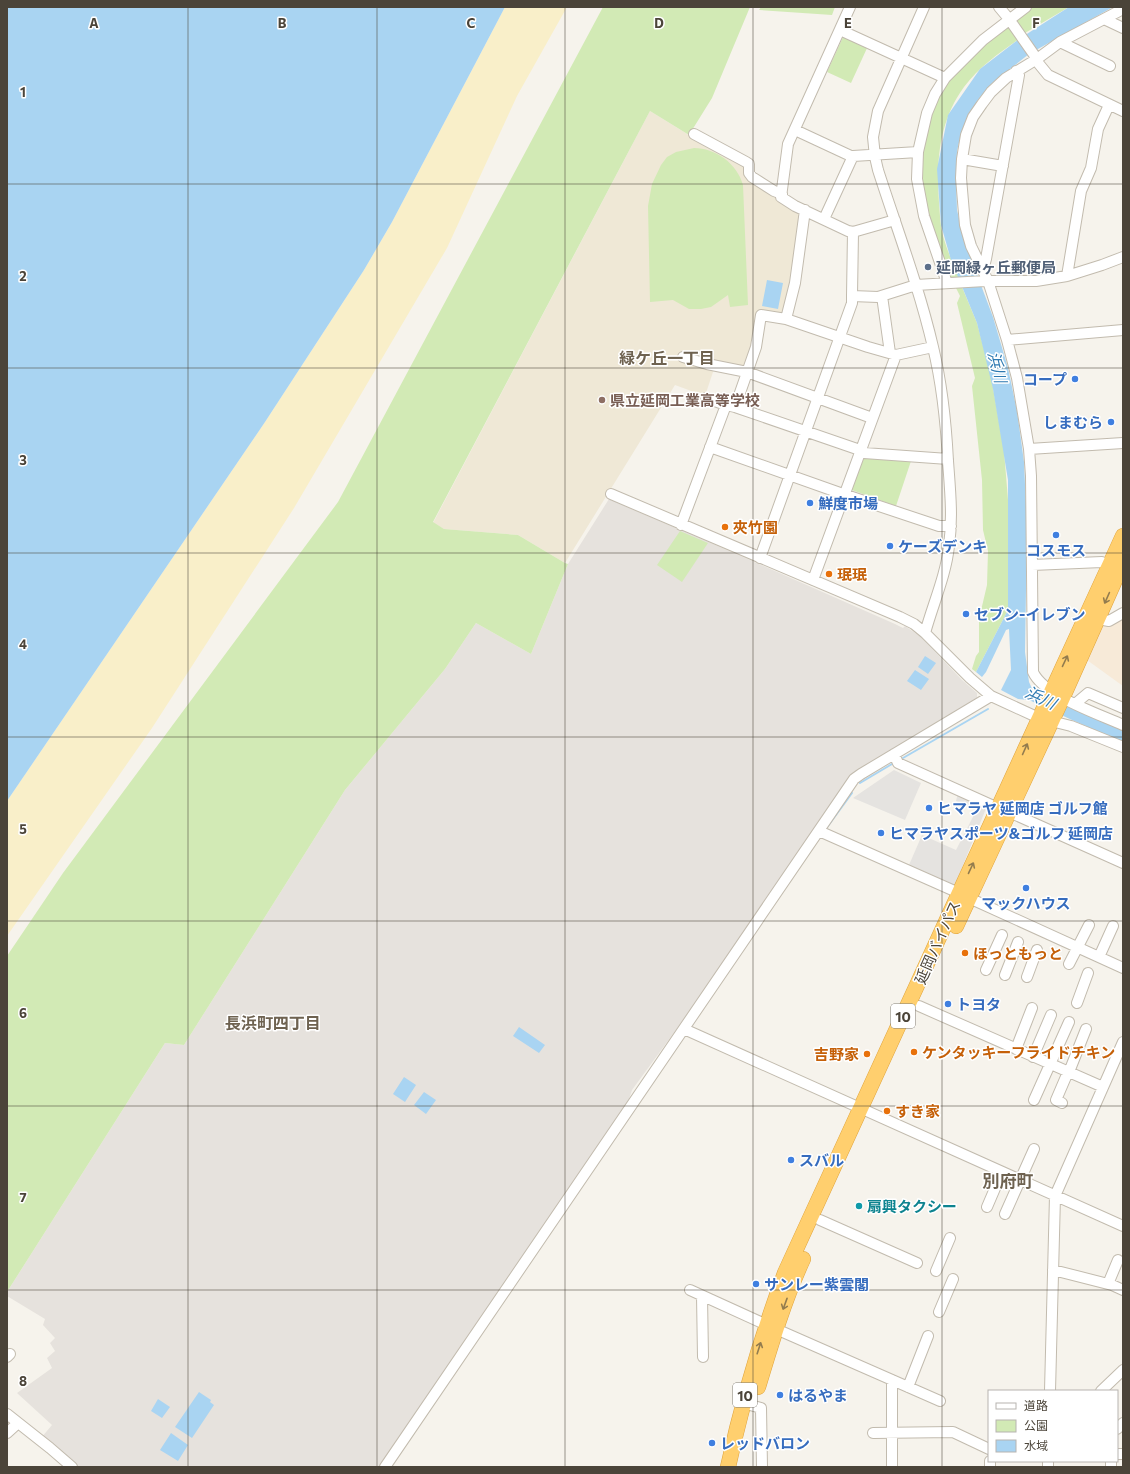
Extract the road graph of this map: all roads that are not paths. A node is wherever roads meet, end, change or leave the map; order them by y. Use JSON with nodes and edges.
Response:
{"nodes":[{"id":1,"x":850,"y":7,"type":"edge"},
{"id":2,"x":924,"y":7,"type":"edge"},
{"id":3,"x":1000,"y":7,"type":"edge"},
{"id":4,"x":1026,"y":7,"type":"edge"},
{"id":5,"x":1123,"y":9,"type":"edge"},
{"id":6,"x":1104,"y":18,"type":"junction"},
{"id":7,"x":1009,"y":19,"type":"junction"},
{"id":8,"x":1123,"y":28,"type":"edge"},
{"id":9,"x":840,"y":30,"type":"junction"},
{"id":10,"x":1060,"y":42,"type":"junction"},
{"id":11,"x":900,"y":58,"type":"junction"},
{"id":12,"x":1037,"y":58,"type":"junction"},
{"id":13,"x":1110,"y":66,"type":"dead end"},
{"id":14,"x":1016,"y":71,"type":"junction"},
{"id":15,"x":946,"y":78,"type":"junction"},
{"id":16,"x":1109,"y":105,"type":"junction"},
{"id":17,"x":1123,"y":111,"type":"edge"},
{"id":18,"x":795,"y":130,"type":"junction"},
{"id":19,"x":694,"y":134,"type":"dead end"},
{"id":20,"x":918,"y":152,"type":"junction"},
{"id":21,"x":874,"y":154,"type":"junction"},
{"id":22,"x":853,"y":157,"type":"junction"},
{"id":23,"x":962,"y":159,"type":"junction"},
{"id":24,"x":1003,"y":166,"type":"junction"},
{"id":25,"x":782,"y":194,"type":"junction"},
{"id":26,"x":804,"y":210,"type":"junction"},
{"id":27,"x":824,"y":220,"type":"junction"},
{"id":28,"x":895,"y":220,"type":"junction"},
{"id":29,"x":853,"y":232,"type":"junction"},
{"id":30,"x":1123,"y":257,"type":"edge"},
{"id":31,"x":983,"y":270,"type":"junction"},
{"id":32,"x":1067,"y":276,"type":"junction"},
{"id":33,"x":987,"y":281,"type":"junction"},
{"id":34,"x":951,"y":283,"type":"junction"},
{"id":35,"x":916,"y":285,"type":"junction"},
{"id":36,"x":852,"y":296,"type":"junction"},
{"id":37,"x":882,"y":296,"type":"junction"},
{"id":38,"x":786,"y":319,"type":"junction"},
{"id":39,"x":1123,"y":330,"type":"edge"},
{"id":40,"x":840,"y":338,"type":"junction"},
{"id":41,"x":1007,"y":340,"type":"junction"},
{"id":42,"x":933,"y":347,"type":"junction"},
{"id":43,"x":893,"y":354,"type":"junction"},
{"id":44,"x":682,"y":357,"type":"dead end"},
{"id":45,"x":747,"y":372,"type":"junction"},
{"id":46,"x":706,"y":398,"type":"dead end"},
{"id":47,"x":818,"y":398,"type":"junction"},
{"id":48,"x":730,"y":406,"type":"junction"},
{"id":49,"x":872,"y":418,"type":"junction"},
{"id":50,"x":805,"y":431,"type":"junction"},
{"id":51,"x":1123,"y":443,"type":"edge"},
{"id":52,"x":710,"y":447,"type":"junction"},
{"id":53,"x":1029,"y":449,"type":"junction"},
{"id":54,"x":860,"y":452,"type":"junction"},
{"id":55,"x":948,"y":459,"type":"junction"},
{"id":56,"x":789,"y":475,"type":"junction"},
{"id":57,"x":611,"y":494,"type":"dead end"},
{"id":58,"x":844,"y":494,"type":"junction"},
{"id":59,"x":681,"y":525,"type":"junction"},
{"id":60,"x":951,"y":526,"type":"junction"},
{"id":61,"x":1123,"y":536,"type":"edge"},
{"id":62,"x":760,"y":558,"type":"junction"},
{"id":63,"x":1032,"y":565,"type":"junction"},
{"id":64,"x":1115,"y":566,"type":"edge"},
{"id":65,"x":813,"y":580,"type":"junction"},
{"id":66,"x":1123,"y":613,"type":"edge"},
{"id":67,"x":1098,"y":619,"type":"junction"},
{"id":68,"x":925,"y":633,"type":"junction"},
{"id":69,"x":991,"y":696,"type":"junction"},
{"id":70,"x":1054,"y":706,"type":"junction"},
{"id":71,"x":1123,"y":708,"type":"edge"},
{"id":72,"x":1123,"y":725,"type":"edge"},
{"id":73,"x":1123,"y":747,"type":"edge"},
{"id":74,"x":894,"y":754,"type":"junction"},
{"id":75,"x":1004,"y":810,"type":"junction"},
{"id":76,"x":819,"y":831,"type":"junction"},
{"id":77,"x":1123,"y":863,"type":"edge"},
{"id":78,"x":964,"y":896,"type":"junction"},
{"id":79,"x":1113,"y":926,"type":"dead end"},
{"id":80,"x":1083,"y":930,"type":"dead end"},
{"id":81,"x":1002,"y":934,"type":"dead end"},
{"id":82,"x":1018,"y":942,"type":"dead end"},
{"id":83,"x":1078,"y":948,"type":"junction"},
{"id":84,"x":1037,"y":950,"type":"dead end"},
{"id":85,"x":1099,"y":957,"type":"junction"},
{"id":86,"x":1069,"y":964,"type":"dead end"},
{"id":87,"x":1123,"y":968,"type":"edge"},
{"id":88,"x":986,"y":970,"type":"dead end"},
{"id":89,"x":1088,"y":973,"type":"dead end"},
{"id":90,"x":1006,"y":975,"type":"dead end"},
{"id":91,"x":1027,"y":977,"type":"dead end"},
{"id":92,"x":1077,"y":1003,"type":"dead end"},
{"id":93,"x":919,"y":1006,"type":"junction"},
{"id":94,"x":1032,"y":1008,"type":"dead end"},
{"id":95,"x":1051,"y":1015,"type":"dead end"},
{"id":96,"x":1069,"y":1022,"type":"dead end"},
{"id":97,"x":684,"y":1029,"type":"junction"},
{"id":98,"x":1086,"y":1029,"type":"dead end"},
{"id":99,"x":1123,"y":1042,"type":"edge"},
{"id":100,"x":1016,"y":1049,"type":"junction"},
{"id":101,"x":1033,"y":1057,"type":"junction"},
{"id":102,"x":1120,"y":1058,"type":"edge"},
{"id":103,"x":1050,"y":1064,"type":"junction"},
{"id":104,"x":1069,"y":1072,"type":"junction"},
{"id":105,"x":1103,"y":1087,"type":"junction"},
{"id":106,"x":1034,"y":1100,"type":"dead end"},
{"id":107,"x":1062,"y":1103,"type":"dead end"},
{"id":108,"x":865,"y":1111,"type":"junction"},
{"id":109,"x":1034,"y":1149,"type":"dead end"},
{"id":110,"x":1002,"y":1172,"type":"junction"},
{"id":111,"x":1020,"y":1180,"type":"junction"},
{"id":112,"x":1055,"y":1196,"type":"junction"},
{"id":113,"x":987,"y":1207,"type":"dead end"},
{"id":114,"x":1005,"y":1214,"type":"dead end"},
{"id":115,"x":820,"y":1220,"type":"junction"},
{"id":116,"x":1123,"y":1226,"type":"edge"},
{"id":117,"x":950,"y":1238,"type":"dead end"},
{"id":118,"x":1118,"y":1260,"type":"dead end"},
{"id":119,"x":917,"y":1263,"type":"dead end"},
{"id":120,"x":1053,"y":1270,"type":"junction"},
{"id":121,"x":936,"y":1271,"type":"dead end"},
{"id":122,"x":953,"y":1279,"type":"dead end"},
{"id":123,"x":1108,"y":1284,"type":"junction"},
{"id":124,"x":690,"y":1290,"type":"dead end"},
{"id":125,"x":1123,"y":1290,"type":"edge"},
{"id":126,"x":702,"y":1296,"type":"junction"},
{"id":127,"x":939,"y":1312,"type":"dead end"},
{"id":128,"x":771,"y":1327,"type":"junction"},
{"id":129,"x":928,"y":1336,"type":"dead end"},
{"id":130,"x":702,"y":1357,"type":"dead end"},
{"id":131,"x":1123,"y":1370,"type":"edge"},
{"id":132,"x":892,"y":1380,"type":"junction"},
{"id":133,"x":908,"y":1387,"type":"junction"},
{"id":134,"x":1050,"y":1390,"type":"edge"},
{"id":135,"x":1102,"y":1390,"type":"edge"},
{"id":136,"x":940,"y":1401,"type":"dead end"},
{"id":137,"x":748,"y":1405,"type":"junction"},
{"id":138,"x":7,"y":1414,"type":"edge"},
{"id":139,"x":18,"y":1423,"type":"junction"},
{"id":140,"x":7,"y":1433,"type":"edge"},
{"id":141,"x":873,"y":1433,"type":"dead end"},
{"id":142,"x":891,"y":1433,"type":"junction"},
{"id":143,"x":988,"y":1449,"type":"edge"},
{"id":144,"x":72,"y":1467,"type":"edge"},
{"id":145,"x":385,"y":1467,"type":"edge"},
{"id":146,"x":728,"y":1467,"type":"edge"},
{"id":147,"x":739,"y":1467,"type":"edge"},
{"id":148,"x":762,"y":1467,"type":"edge"},
{"id":149,"x":892,"y":1467,"type":"edge"}],
"edges":[{"from":1,"to":9,"type":"street"},
{"from":2,"to":11,"type":"street"},
{"from":3,"to":7,"type":"street"},
{"from":4,"to":7,"type":"street"},
{"from":5,"to":6,"type":"street"},
{"from":6,"to":8,"type":"street"},
{"from":6,"to":10,"type":"street"},
{"from":7,"to":12,"type":"street"},
{"from":7,"to":15,"type":"street"},
{"from":9,"to":11,"type":"street"},
{"from":9,"to":18,"type":"street"},
{"from":10,"to":12,"type":"street"},
{"from":10,"to":13,"type":"street"},
{"from":11,"to":15,"type":"street"},
{"from":11,"to":21,"type":"street"},
{"from":12,"to":14,"type":"street"},
{"from":12,"to":16,"type":"street"},
{"from":14,"to":23,"type":"street"},
{"from":14,"to":24,"type":"street"},
{"from":15,"to":20,"type":"street"},
{"from":16,"to":17,"type":"street"},
{"from":16,"to":32,"type":"street"},
{"from":18,"to":22,"type":"street"},
{"from":18,"to":25,"type":"street"},
{"from":19,"to":25,"type":"street"},
{"from":20,"to":21,"type":"street"},
{"from":20,"to":34,"type":"street"},
{"from":21,"to":22,"type":"street"},
{"from":21,"to":28,"type":"street"},
{"from":22,"to":27,"type":"street"},
{"from":23,"to":24,"type":"street"},
{"from":23,"to":31,"type":"street"},
{"from":24,"to":31,"type":"street"},
{"from":25,"to":26,"type":"street"},
{"from":26,"to":27,"type":"street"},
{"from":26,"to":38,"type":"street"},
{"from":27,"to":29,"type":"street"},
{"from":28,"to":29,"type":"street"},
{"from":28,"to":35,"type":"street"},
{"from":29,"to":36,"type":"street"},
{"from":30,"to":32,"type":"street"},
{"from":31,"to":33,"type":"street"},
{"from":32,"to":33,"type":"street"},
{"from":33,"to":34,"type":"street"},
{"from":33,"to":41,"type":"street"},
{"from":34,"to":35,"type":"street"},
{"from":35,"to":37,"type":"street"},
{"from":35,"to":42,"type":"street"},
{"from":36,"to":37,"type":"street"},
{"from":36,"to":40,"type":"street"},
{"from":37,"to":43,"type":"street"},
{"from":38,"to":40,"type":"street"},
{"from":38,"to":45,"type":"street"},
{"from":39,"to":41,"type":"street"},
{"from":40,"to":43,"type":"street"},
{"from":40,"to":47,"type":"street"},
{"from":41,"to":53,"type":"street"},
{"from":42,"to":43,"type":"street"},
{"from":42,"to":55,"type":"street"},
{"from":43,"to":49,"type":"street"},
{"from":44,"to":45,"type":"street"},
{"from":45,"to":47,"type":"street"},
{"from":45,"to":48,"type":"street"},
{"from":46,"to":48,"type":"street"},
{"from":47,"to":49,"type":"street"},
{"from":47,"to":50,"type":"street"},
{"from":48,"to":50,"type":"street"},
{"from":48,"to":52,"type":"street"},
{"from":49,"to":54,"type":"street"},
{"from":50,"to":54,"type":"street"},
{"from":50,"to":56,"type":"street"},
{"from":51,"to":53,"type":"street"},
{"from":52,"to":56,"type":"street"},
{"from":52,"to":59,"type":"street"},
{"from":53,"to":63,"type":"street"},
{"from":54,"to":55,"type":"street"},
{"from":54,"to":58,"type":"street"},
{"from":55,"to":60,"type":"street"},
{"from":56,"to":58,"type":"street"},
{"from":56,"to":62,"type":"street"},
{"from":57,"to":59,"type":"street"},
{"from":58,"to":60,"type":"street"},
{"from":58,"to":65,"type":"street"},
{"from":59,"to":62,"type":"street"},
{"from":60,"to":68,"type":"street"},
{"from":61,"to":64,"type":"highway","name":"延岡バイパス","number":"10"},
{"from":62,"to":65,"type":"street"},
{"from":63,"to":64,"type":"street"},
{"from":63,"to":70,"type":"street"},
{"from":64,"to":67,"type":"highway","name":"延岡バイパス","number":"10","one_way":true},
{"from":70,"to":64,"type":"highway","name":"延岡バイパス","number":"10","one_way":true},
{"from":65,"to":68,"type":"street"},
{"from":66,"to":67,"type":"street"},
{"from":67,"to":70,"type":"highway","name":"延岡バイパス","number":"10"},
{"from":68,"to":69,"type":"street"},
{"from":69,"to":70,"type":"street"},
{"from":69,"to":74,"type":"street"},
{"from":70,"to":71,"type":"street"},
{"from":70,"to":72,"type":"street"},
{"from":70,"to":73,"type":"street"},
{"from":70,"to":75,"type":"highway","name":"延岡バイパス","number":"10"},
{"from":74,"to":75,"type":"street"},
{"from":74,"to":76,"type":"street"},
{"from":75,"to":77,"type":"street"},
{"from":75,"to":78,"type":"highway","name":"延岡バイパス","number":"10"},
{"from":76,"to":78,"type":"street"},
{"from":76,"to":97,"type":"street"},
{"from":78,"to":83,"type":"street"},
{"from":78,"to":93,"type":"highway","name":"延岡バイパス","number":"10"},
{"from":78,"to":108,"type":"highway","name":"延岡バイパス","number":"10"},
{"from":79,"to":85,"type":"street"},
{"from":80,"to":83,"type":"street"},
{"from":81,"to":88,"type":"street"},
{"from":82,"to":90,"type":"street"},
{"from":83,"to":85,"type":"street"},
{"from":83,"to":86,"type":"street"},
{"from":84,"to":91,"type":"street"},
{"from":85,"to":87,"type":"street"},
{"from":89,"to":92,"type":"street"},
{"from":93,"to":100,"type":"street"},
{"from":93,"to":108,"type":"highway","name":"延岡バイパス","number":"10"},
{"from":94,"to":100,"type":"street"},
{"from":95,"to":101,"type":"street"},
{"from":96,"to":103,"type":"street"},
{"from":97,"to":108,"type":"street"},
{"from":97,"to":145,"type":"street"},
{"from":98,"to":104,"type":"street"},
{"from":99,"to":102,"type":"street"},
{"from":100,"to":101,"type":"street"},
{"from":101,"to":103,"type":"street"},
{"from":102,"to":105,"type":"street"},
{"from":103,"to":104,"type":"street"},
{"from":103,"to":106,"type":"street"},
{"from":104,"to":105,"type":"street"},
{"from":104,"to":107,"type":"street"},
{"from":105,"to":112,"type":"street"},
{"from":108,"to":110,"type":"street"},
{"from":108,"to":115,"type":"highway","name":"延岡バイパス","number":"10"},
{"from":108,"to":128,"type":"highway","name":"延岡バイパス","number":"10"},
{"from":109,"to":111,"type":"street"},
{"from":110,"to":111,"type":"street"},
{"from":110,"to":113,"type":"street"},
{"from":111,"to":112,"type":"street"},
{"from":111,"to":114,"type":"street"},
{"from":112,"to":116,"type":"street"},
{"from":112,"to":120,"type":"street"},
{"from":115,"to":119,"type":"street"},
{"from":115,"to":128,"type":"highway","name":"延岡バイパス","number":"10","one_way":true},
{"from":117,"to":121,"type":"street"},
{"from":118,"to":123,"type":"street"},
{"from":120,"to":123,"type":"street"},
{"from":120,"to":134,"type":"street"},
{"from":122,"to":127,"type":"street"},
{"from":123,"to":125,"type":"street"},
{"from":124,"to":126,"type":"street"},
{"from":126,"to":128,"type":"street"},
{"from":126,"to":130,"type":"street"},
{"from":128,"to":132,"type":"street"},
{"from":128,"to":137,"type":"highway","name":"延岡バイパス","number":"10"},
{"from":129,"to":133,"type":"street"},
{"from":131,"to":135,"type":"street"},
{"from":132,"to":133,"type":"street"},
{"from":132,"to":142,"type":"street"},
{"from":133,"to":136,"type":"street"},
{"from":137,"to":146,"type":"highway","name":"延岡バイパス","number":"10"},
{"from":137,"to":147,"type":"highway","name":"延岡バイパス","number":"10"},
{"from":137,"to":148,"type":"street"},
{"from":138,"to":139,"type":"street"},
{"from":139,"to":140,"type":"street"},
{"from":139,"to":144,"type":"street"},
{"from":141,"to":142,"type":"street"},
{"from":142,"to":143,"type":"street"},
{"from":142,"to":149,"type":"street"}]}
